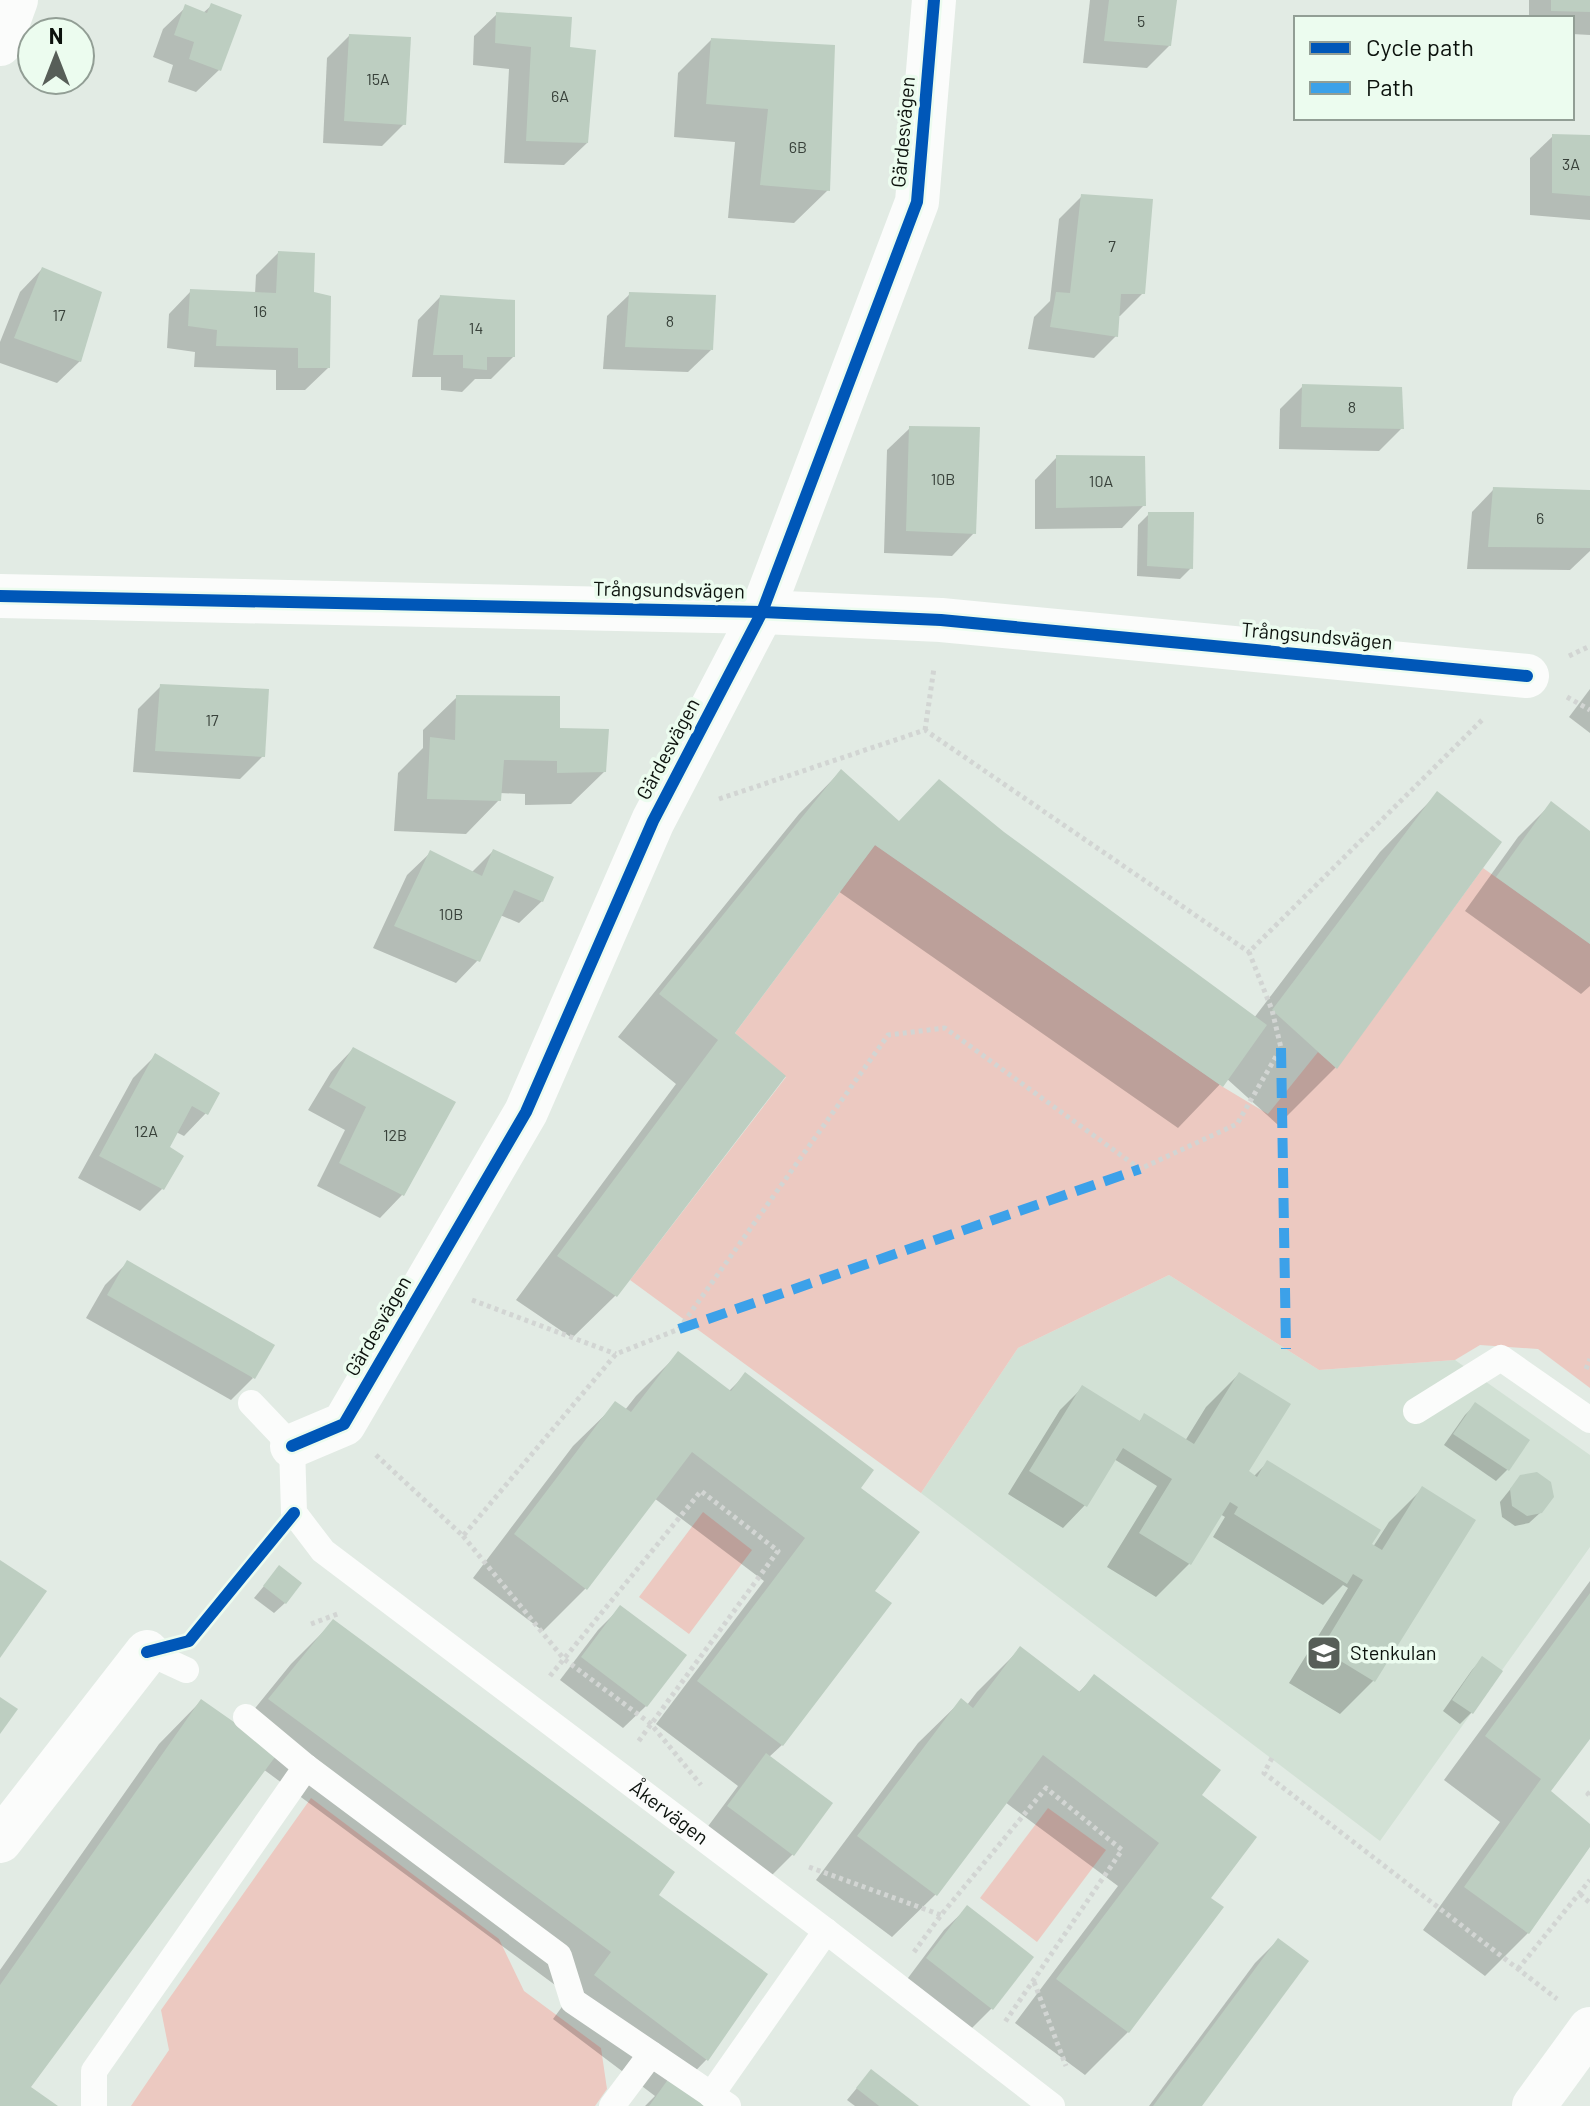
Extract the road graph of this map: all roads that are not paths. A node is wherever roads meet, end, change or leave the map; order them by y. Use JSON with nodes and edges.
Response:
{"nodes":[{"id":1,"x":16,"y":0,"type":"edge"},
{"id":2,"x":934,"y":0,"type":"edge"},
{"id":3,"x":0,"y":44,"type":"edge"},
{"id":4,"x":0,"y":596,"type":"edge"},
{"id":5,"x":762,"y":612,"type":"junction"},
{"id":6,"x":1527,"y":676,"type":"road end"},
{"id":7,"x":251,"y":1403,"type":"dead end"},
{"id":8,"x":1416,"y":1411,"type":"dead end"},
{"id":9,"x":1590,"y":1420,"type":"edge"},
{"id":10,"x":292,"y":1446,"type":"junction"},
{"id":11,"x":147,"y":1652,"type":"joint"},
{"id":12,"x":186,"y":1670,"type":"dead end"},
{"id":13,"x":246,"y":1717,"type":"dead end"},
{"id":14,"x":306,"y":1767,"type":"junction"},
{"id":15,"x":0,"y":1841,"type":"edge"},
{"id":16,"x":826,"y":1931,"type":"junction"},
{"id":17,"x":1578,"y":2018,"type":"edge"},
{"id":18,"x":651,"y":2054,"type":"junction"},
{"id":19,"x":719,"y":2100,"type":"edge"},
{"id":20,"x":94,"y":2106,"type":"edge"},
{"id":21,"x":612,"y":2106,"type":"edge"},
{"id":22,"x":1052,"y":2106,"type":"edge"},
{"id":23,"x":1534,"y":2106,"type":"edge"}],
"edges":[{"from":1,"to":3,"type":"street"},
{"from":2,"to":5,"type":"street","name":"Gärdesvägen"},
{"from":4,"to":5,"type":"street","name":"Trångsundsvägen"},
{"from":5,"to":6,"type":"street","name":"Trångsundsvägen"},
{"from":5,"to":10,"type":"street","name":"Gärdesvägen"},
{"from":7,"to":10,"type":"lane"},
{"from":8,"to":9,"type":"lane"},
{"from":10,"to":16,"type":"lane","name":"Åkervägen"},
{"from":11,"to":12,"type":"lane"},
{"from":11,"to":15,"type":"street"},
{"from":13,"to":14,"type":"lane"},
{"from":14,"to":18,"type":"lane"},
{"from":14,"to":20,"type":"lane"},
{"from":16,"to":19,"type":"lane"},
{"from":16,"to":22,"type":"lane","name":"Åkervägen"},
{"from":17,"to":23,"type":"street"},
{"from":18,"to":19,"type":"lane"},
{"from":18,"to":21,"type":"lane"}]}
